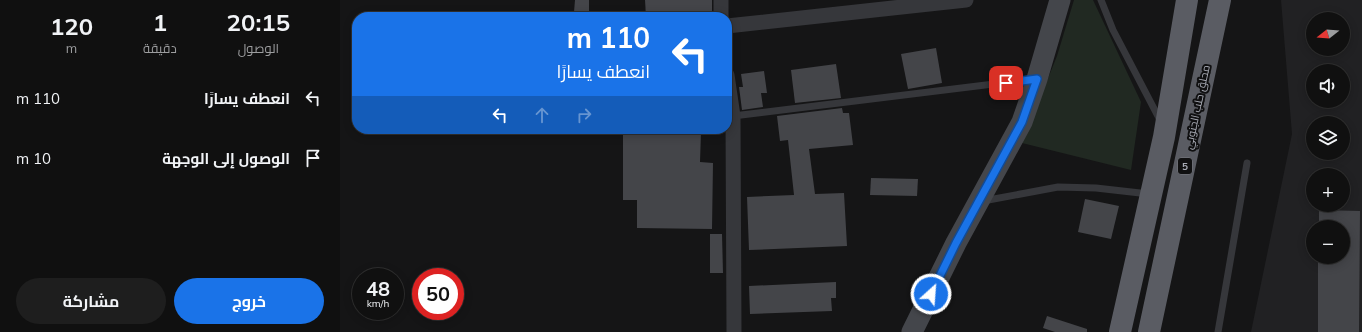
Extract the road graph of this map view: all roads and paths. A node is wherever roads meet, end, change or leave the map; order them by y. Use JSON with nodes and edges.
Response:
{"nodes":[{"id":1,"x":721,"y":0,"type":"edge"},
{"id":2,"x":966,"y":0,"type":"edge"},
{"id":3,"x":1060,"y":0,"type":"edge"},
{"id":4,"x":1101,"y":0,"type":"edge"},
{"id":5,"x":1187,"y":0,"type":"edge"},
{"id":6,"x":1220,"y":0,"type":"edge"},
{"id":7,"x":721,"y":12,"type":"edge"},
{"id":8,"x":732,"y":25,"type":"edge"},
{"id":9,"x":1037,"y":79,"type":"junction"},
{"id":10,"x":732,"y":109,"type":"edge"},
{"id":11,"x":733,"y":116,"type":"junction"},
{"id":12,"x":1165,"y":129,"type":"junction"},
{"id":13,"x":1247,"y":163,"type":"dead end"},
{"id":14,"x":1152,"y":194,"type":"junction"},
{"id":15,"x":979,"y":201,"type":"junction"},
{"id":16,"x":734,"y":332,"type":"edge"},
{"id":17,"x":912,"y":332,"type":"edge"},
{"id":18,"x":1120,"y":332,"type":"edge"},
{"id":19,"x":1149,"y":332,"type":"edge"},
{"id":20,"x":1218,"y":332,"type":"edge"}],
"edges":[{"from":1,"to":7,"type":"street"},
{"from":2,"to":8,"type":"street"},
{"from":3,"to":9,"type":"main road"},
{"from":4,"to":12,"type":"lane"},
{"from":5,"to":12,"type":"highway"},
{"from":6,"to":19,"type":"highway","name":"محلق حلب الجنوبي","number":"5"},
{"from":9,"to":11,"type":"lane"},
{"from":9,"to":15,"type":"main road"},
{"from":10,"to":11,"type":"street"},
{"from":11,"to":16,"type":"street"},
{"from":12,"to":14,"type":"highway"},
{"from":13,"to":20,"type":"lane"},
{"from":14,"to":15,"type":"lane"},
{"from":14,"to":18,"type":"highway"},
{"from":15,"to":17,"type":"main road"}]}
